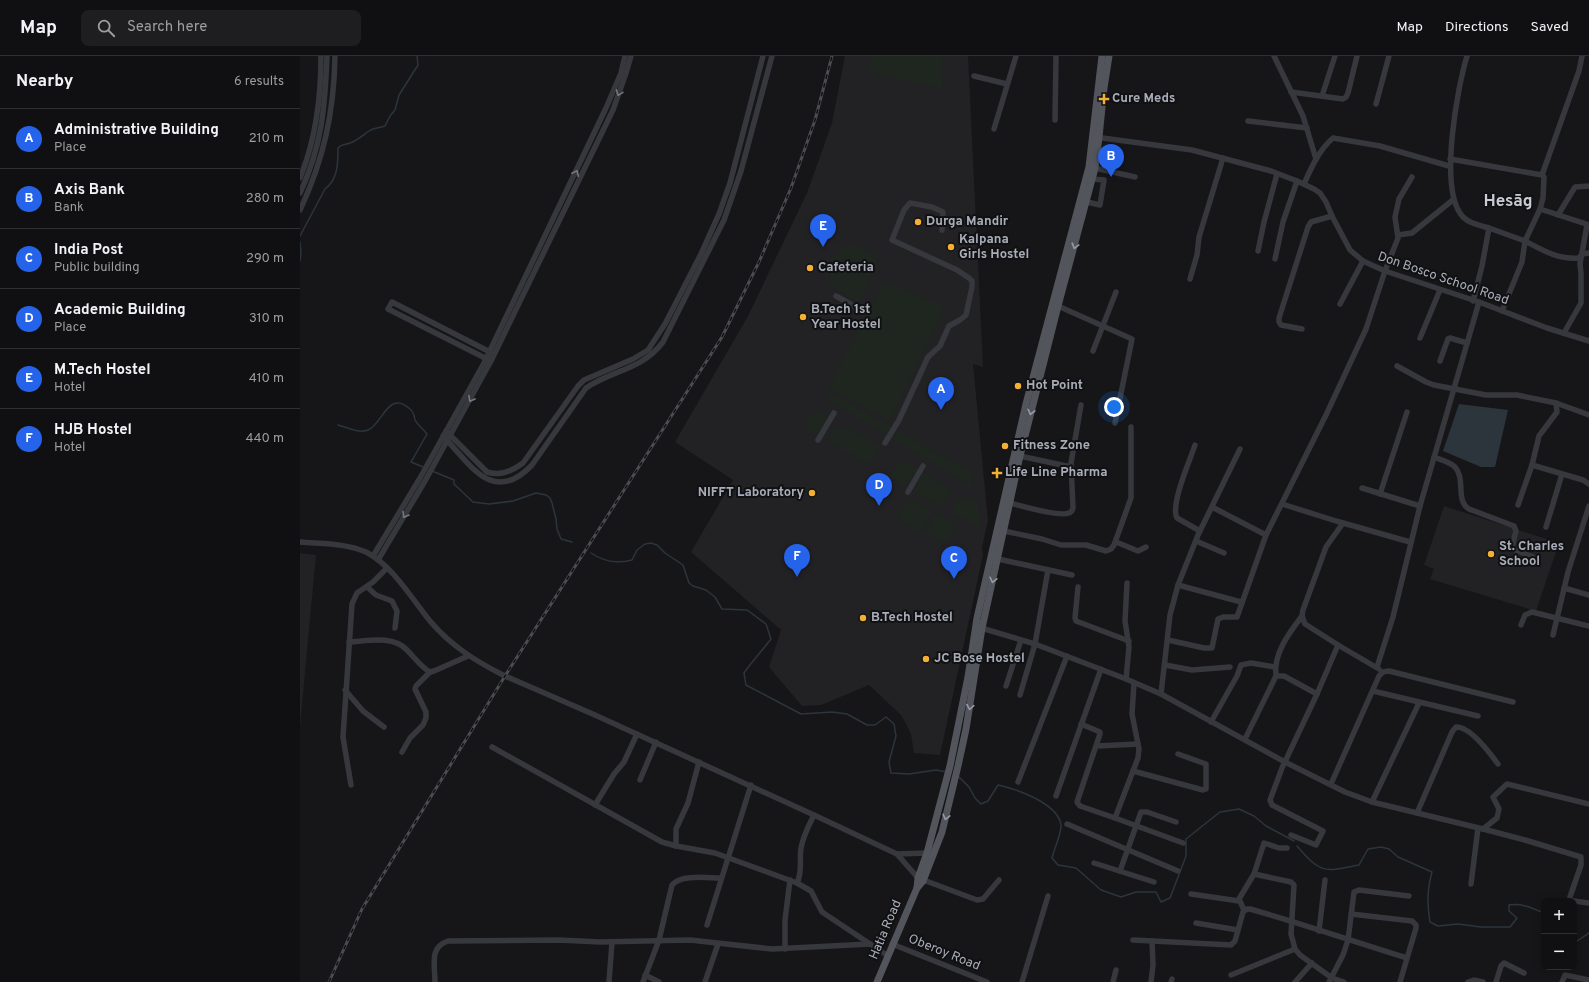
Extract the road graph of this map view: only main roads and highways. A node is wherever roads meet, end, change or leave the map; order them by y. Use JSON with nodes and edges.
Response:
{"nodes":[{"id":1,"x":1102,"y":56,"type":"edge"},
{"id":2,"x":1109,"y":56,"type":"edge"},
{"id":3,"x":1096,"y":137,"type":"junction"},
{"id":4,"x":979,"y":627,"type":"junction"},
{"id":5,"x":930,"y":854,"type":"junction"},
{"id":6,"x":878,"y":982,"type":"edge"}],
"edges":[{"from":1,"to":3,"type":"main road"},
{"from":2,"to":3,"type":"main road"},
{"from":3,"to":4,"type":"main road"},
{"from":3,"to":4,"type":"main road","one_way":true},
{"from":4,"to":5,"type":"main road"},
{"from":4,"to":5,"type":"main road","one_way":true},
{"from":5,"to":6,"type":"main road","name":"Hatia Road"}]}
